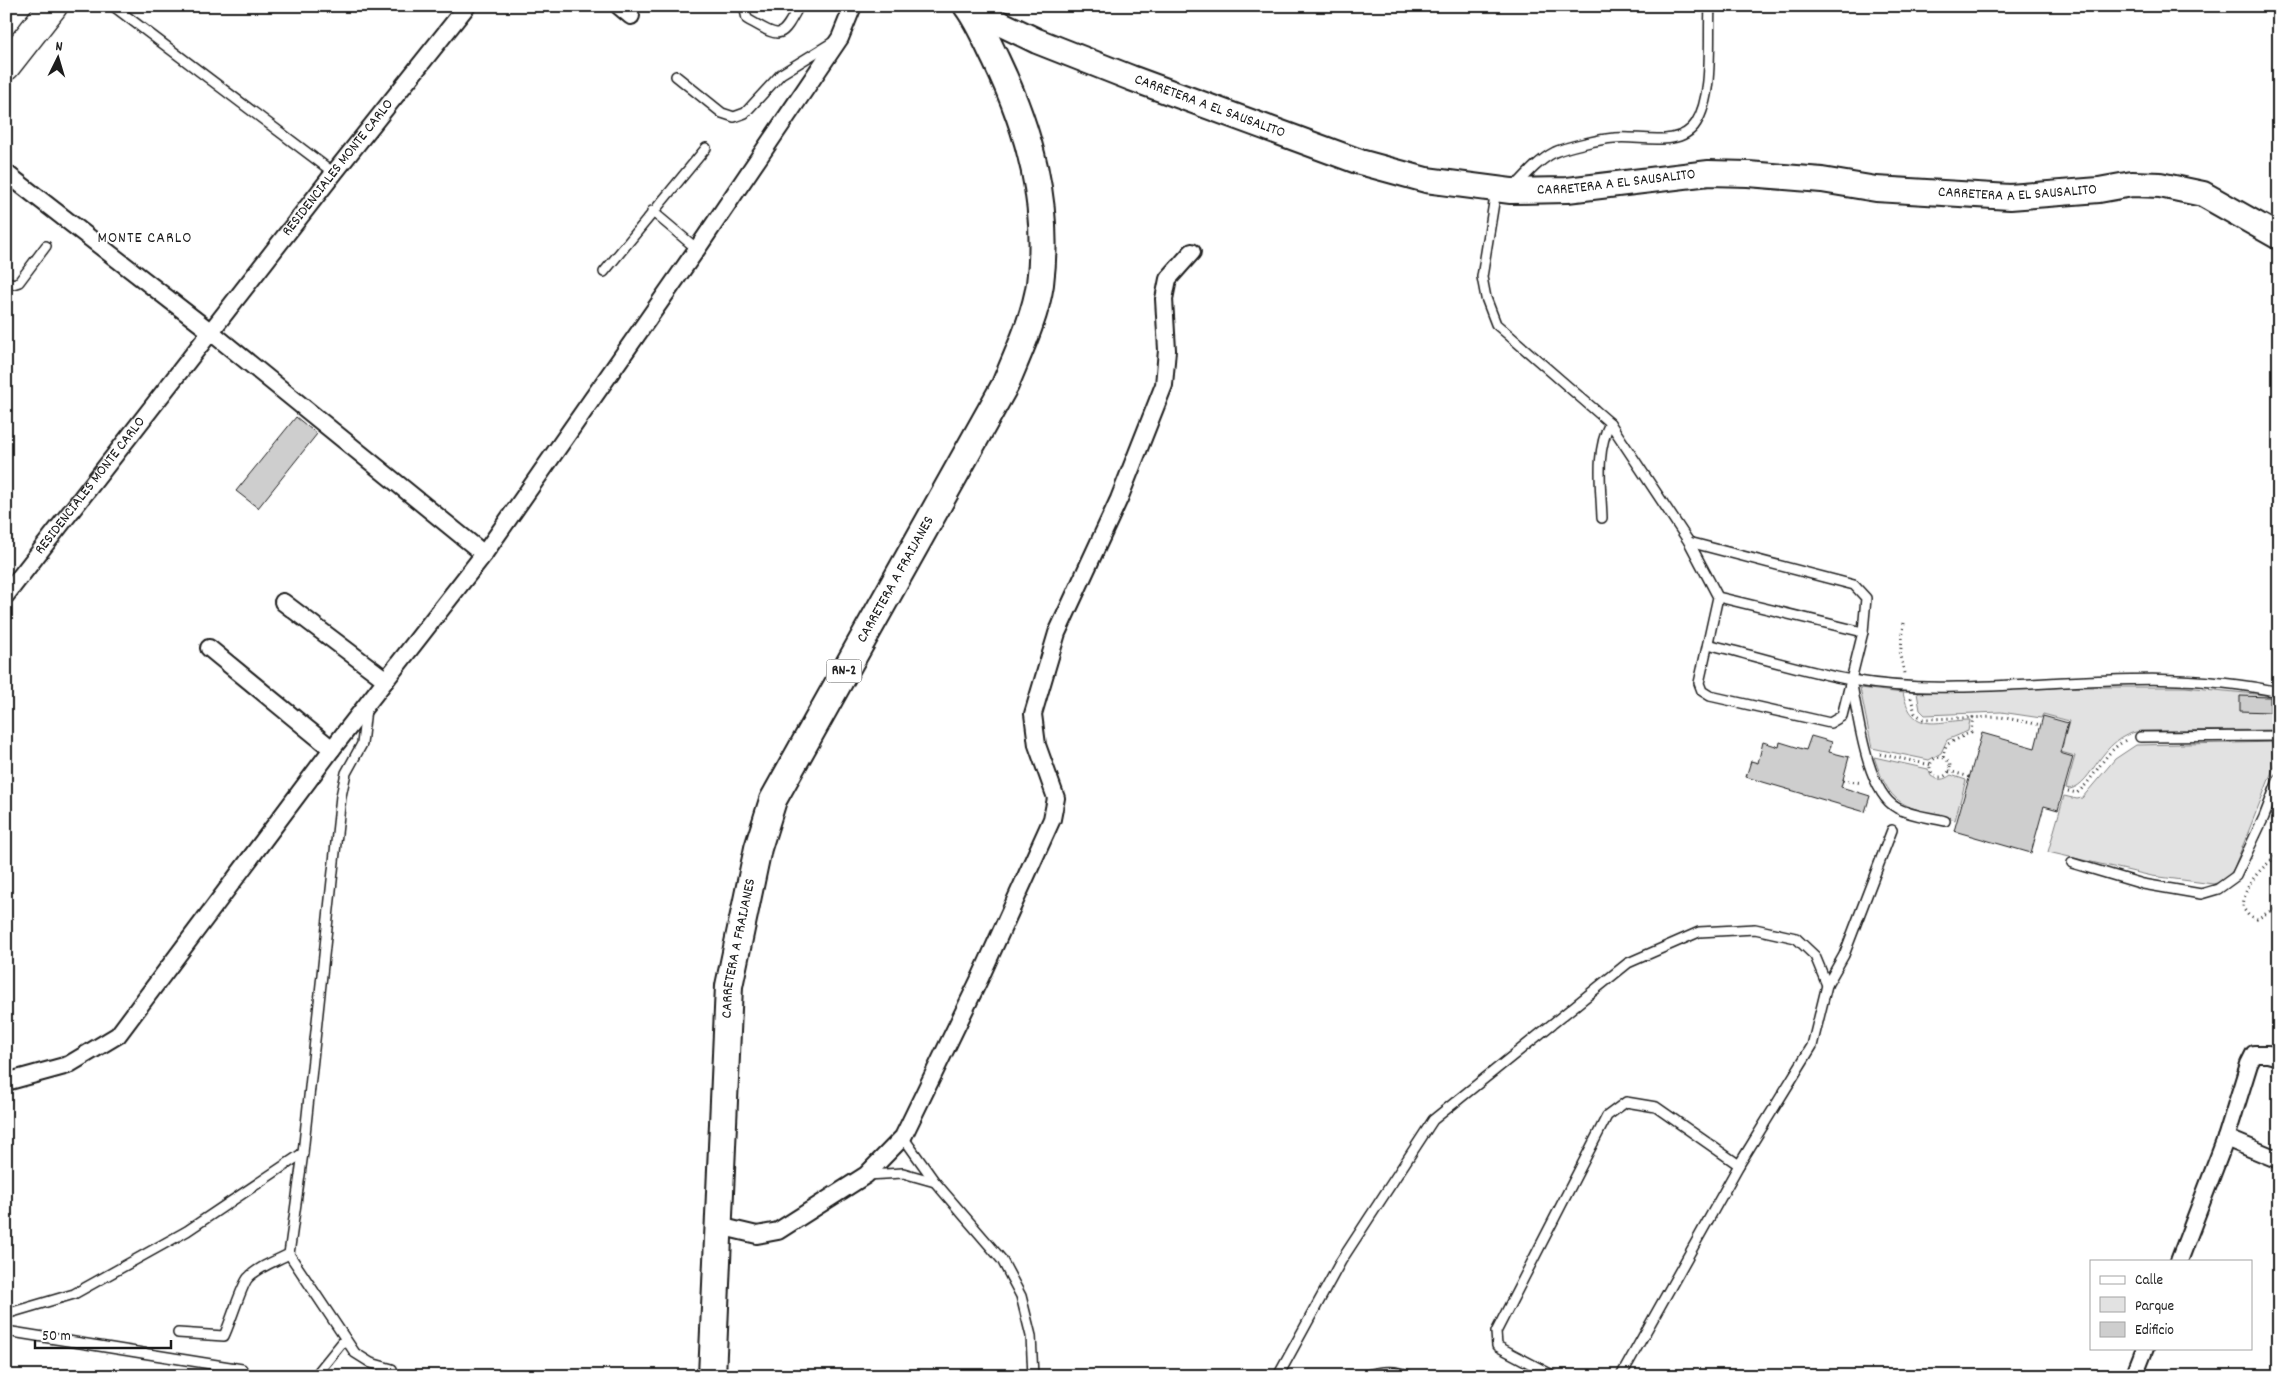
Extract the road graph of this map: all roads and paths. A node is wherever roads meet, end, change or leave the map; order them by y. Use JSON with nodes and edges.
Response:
{"nodes":[{"id":1,"x":53,"y":6,"type":"edge"},
{"id":2,"x":113,"y":6,"type":"edge"},
{"id":3,"x":468,"y":6,"type":"edge"},
{"id":4,"x":747,"y":6,"type":"edge"},
{"id":5,"x":799,"y":6,"type":"edge"},
{"id":6,"x":853,"y":6,"type":"edge"},
{"id":7,"x":1710,"y":6,"type":"edge"},
{"id":8,"x":968,"y":8,"type":"edge"},
{"id":9,"x":840,"y":38,"type":"junction"},
{"id":10,"x":6,"y":66,"type":"edge"},
{"id":11,"x":676,"y":76,"type":"dead end"},
{"id":12,"x":706,"y":148,"type":"dead end"},
{"id":13,"x":6,"y":173,"type":"edge"},
{"id":14,"x":334,"y":173,"type":"junction"},
{"id":15,"x":1504,"y":190,"type":"junction"},
{"id":16,"x":652,"y":211,"type":"junction"},
{"id":17,"x":2279,"y":237,"type":"edge"},
{"id":18,"x":46,"y":246,"type":"dead end"},
{"id":19,"x":697,"y":249,"type":"junction"},
{"id":20,"x":1192,"y":252,"type":"dead end"},
{"id":21,"x":604,"y":272,"type":"dead end"},
{"id":22,"x":6,"y":281,"type":"edge"},
{"id":23,"x":211,"y":332,"type":"junction"},
{"id":24,"x":1610,"y":423,"type":"junction"},
{"id":25,"x":1602,"y":518,"type":"dead end"},
{"id":26,"x":1689,"y":542,"type":"junction"},
{"id":27,"x":484,"y":554,"type":"junction"},
{"id":28,"x":6,"y":595,"type":"edge"},
{"id":29,"x":1718,"y":597,"type":"junction"},
{"id":30,"x":283,"y":602,"type":"dead end"},
{"id":31,"x":1904,"y":623,"type":"dead end"},
{"id":32,"x":1863,"y":632,"type":"junction"},
{"id":33,"x":1708,"y":644,"type":"junction"},
{"id":34,"x":209,"y":648,"type":"dead end"},
{"id":35,"x":386,"y":680,"type":"junction"},
{"id":36,"x":1852,"y":680,"type":"junction"},
{"id":37,"x":1908,"y":686,"type":"junction"},
{"id":38,"x":2279,"y":692,"type":"edge"},
{"id":39,"x":367,"y":705,"type":"junction"},
{"id":40,"x":1973,"y":716,"type":"junction"},
{"id":41,"x":2041,"y":725,"type":"dead end"},
{"id":42,"x":2279,"y":736,"type":"edge"},
{"id":43,"x":2140,"y":737,"type":"joint"},
{"id":44,"x":332,"y":749,"type":"junction"},
{"id":45,"x":1865,"y":750,"type":"junction"},
{"id":46,"x":1943,"y":757,"type":"junction"},
{"id":47,"x":1931,"y":765,"type":"junction"},
{"id":48,"x":1949,"y":771,"type":"junction"},
{"id":49,"x":1970,"y":777,"type":"dead end"},
{"id":50,"x":2279,"y":778,"type":"edge"},
{"id":51,"x":1843,"y":780,"type":"dead end"},
{"id":52,"x":1875,"y":781,"type":"junction"},
{"id":53,"x":2064,"y":790,"type":"dead end"},
{"id":54,"x":1945,"y":821,"type":"dead end"},
{"id":55,"x":1892,"y":830,"type":"dead end"},
{"id":56,"x":2279,"y":854,"type":"edge"},
{"id":57,"x":2072,"y":864,"type":"dead end"},
{"id":58,"x":2279,"y":906,"type":"edge"},
{"id":59,"x":1826,"y":985,"type":"junction"},
{"id":60,"x":2279,"y":1057,"type":"edge"},
{"id":61,"x":6,"y":1082,"type":"edge"},
{"id":62,"x":903,"y":1137,"type":"junction"},
{"id":63,"x":2226,"y":1138,"type":"junction"},
{"id":64,"x":304,"y":1153,"type":"junction"},
{"id":65,"x":2279,"y":1160,"type":"edge"},
{"id":66,"x":1739,"y":1165,"type":"junction"},
{"id":67,"x":866,"y":1175,"type":"junction"},
{"id":68,"x":935,"y":1182,"type":"junction"},
{"id":69,"x":719,"y":1226,"type":"junction"},
{"id":70,"x":289,"y":1254,"type":"junction"},
{"id":71,"x":2179,"y":1260,"type":"edge"},
{"id":72,"x":6,"y":1314,"type":"edge"},
{"id":73,"x":6,"y":1331,"type":"edge"},
{"id":74,"x":178,"y":1333,"type":"dead end"},
{"id":75,"x":345,"y":1340,"type":"junction"},
{"id":76,"x":2144,"y":1350,"type":"edge"},
{"id":77,"x":242,"y":1369,"type":"dead end"},
{"id":78,"x":392,"y":1369,"type":"dead end"},
{"id":79,"x":315,"y":1376,"type":"edge"},
{"id":80,"x":712,"y":1376,"type":"edge"},
{"id":81,"x":1033,"y":1376,"type":"edge"},
{"id":82,"x":1278,"y":1376,"type":"edge"},
{"id":83,"x":1364,"y":1376,"type":"edge"},
{"id":84,"x":1410,"y":1376,"type":"edge"},
{"id":85,"x":1554,"y":1376,"type":"edge"},
{"id":86,"x":1621,"y":1376,"type":"edge"},
{"id":87,"x":2134,"y":1376,"type":"edge"}],
"edges":[{"from":1,"to":10,"type":"highway"},
{"from":2,"to":14,"type":"lane"},
{"from":3,"to":14,"type":"street","name":"RESIDENCIALES MONTE CARLO"},
{"from":4,"to":5,"type":"lane"},
{"from":6,"to":9,"type":"street"},
{"from":7,"to":15,"type":"lane"},
{"from":8,"to":15,"type":"street","name":"CARRETERA A EL SAUSALITO"},
{"from":8,"to":69,"type":"main road","name":"CARRETERA A FRAIJANES","number":"RN-2"},
{"from":9,"to":11,"type":"lane"},
{"from":9,"to":19,"type":"street"},
{"from":12,"to":16,"type":"lane"},
{"from":13,"to":23,"type":"street"},
{"from":14,"to":23,"type":"street","name":"RESIDENCIALES MONTE CARLO"},
{"from":15,"to":17,"type":"street","name":"CARRETERA A EL SAUSALITO"},
{"from":15,"to":24,"type":"lane"},
{"from":16,"to":19,"type":"lane"},
{"from":16,"to":21,"type":"lane"},
{"from":18,"to":22,"type":"lane"},
{"from":19,"to":27,"type":"street"},
{"from":20,"to":62,"type":"street"},
{"from":23,"to":27,"type":"street"},
{"from":23,"to":28,"type":"street","name":"RESIDENCIALES MONTE CARLO"},
{"from":24,"to":25,"type":"lane"},
{"from":24,"to":26,"type":"lane"},
{"from":26,"to":29,"type":"lane"},
{"from":26,"to":32,"type":"lane"},
{"from":27,"to":35,"type":"street"},
{"from":29,"to":32,"type":"lane"},
{"from":29,"to":33,"type":"lane"},
{"from":30,"to":35,"type":"street"},
{"from":31,"to":37,"type":"path"},
{"from":32,"to":36,"type":"lane"},
{"from":33,"to":36,"type":"lane"},
{"from":33,"to":36,"type":"lane"},
{"from":34,"to":44,"type":"street"},
{"from":35,"to":39,"type":"street"},
{"from":36,"to":37,"type":"lane"},
{"from":36,"to":45,"type":"lane"},
{"from":37,"to":38,"type":"lane"},
{"from":37,"to":40,"type":"path"},
{"from":39,"to":44,"type":"street"},
{"from":39,"to":64,"type":"lane"},
{"from":40,"to":41,"type":"path"},
{"from":40,"to":46,"type":"path"},
{"from":42,"to":43,"type":"lane"},
{"from":43,"to":53,"type":"path"},
{"from":44,"to":61,"type":"street"},
{"from":45,"to":47,"type":"path"},
{"from":45,"to":52,"type":"lane"},
{"from":46,"to":47,"type":"path"},
{"from":46,"to":48,"type":"path"},
{"from":47,"to":48,"type":"path"},
{"from":48,"to":49,"type":"path"},
{"from":50,"to":57,"type":"lane"},
{"from":51,"to":52,"type":"path"},
{"from":52,"to":54,"type":"lane"},
{"from":55,"to":59,"type":"lane"},
{"from":56,"to":58,"type":"path"},
{"from":59,"to":66,"type":"lane"},
{"from":59,"to":82,"type":"lane"},
{"from":60,"to":63,"type":"street"},
{"from":62,"to":67,"type":"street"},
{"from":62,"to":68,"type":"lane"},
{"from":63,"to":65,"type":"street"},
{"from":63,"to":71,"type":"street"},
{"from":64,"to":70,"type":"lane"},
{"from":64,"to":72,"type":"lane"},
{"from":66,"to":85,"type":"lane"},
{"from":66,"to":86,"type":"lane"},
{"from":67,"to":68,"type":"lane"},
{"from":67,"to":69,"type":"street"},
{"from":68,"to":81,"type":"lane"},
{"from":69,"to":80,"type":"main road","name":"CARRETERA A FRAIJANES","number":"RN-2"},
{"from":70,"to":74,"type":"lane"},
{"from":70,"to":75,"type":"lane"},
{"from":73,"to":77,"type":"lane"},
{"from":75,"to":78,"type":"lane"},
{"from":75,"to":79,"type":"lane"},
{"from":76,"to":87,"type":"street"},
{"from":83,"to":84,"type":"lane"}]}
